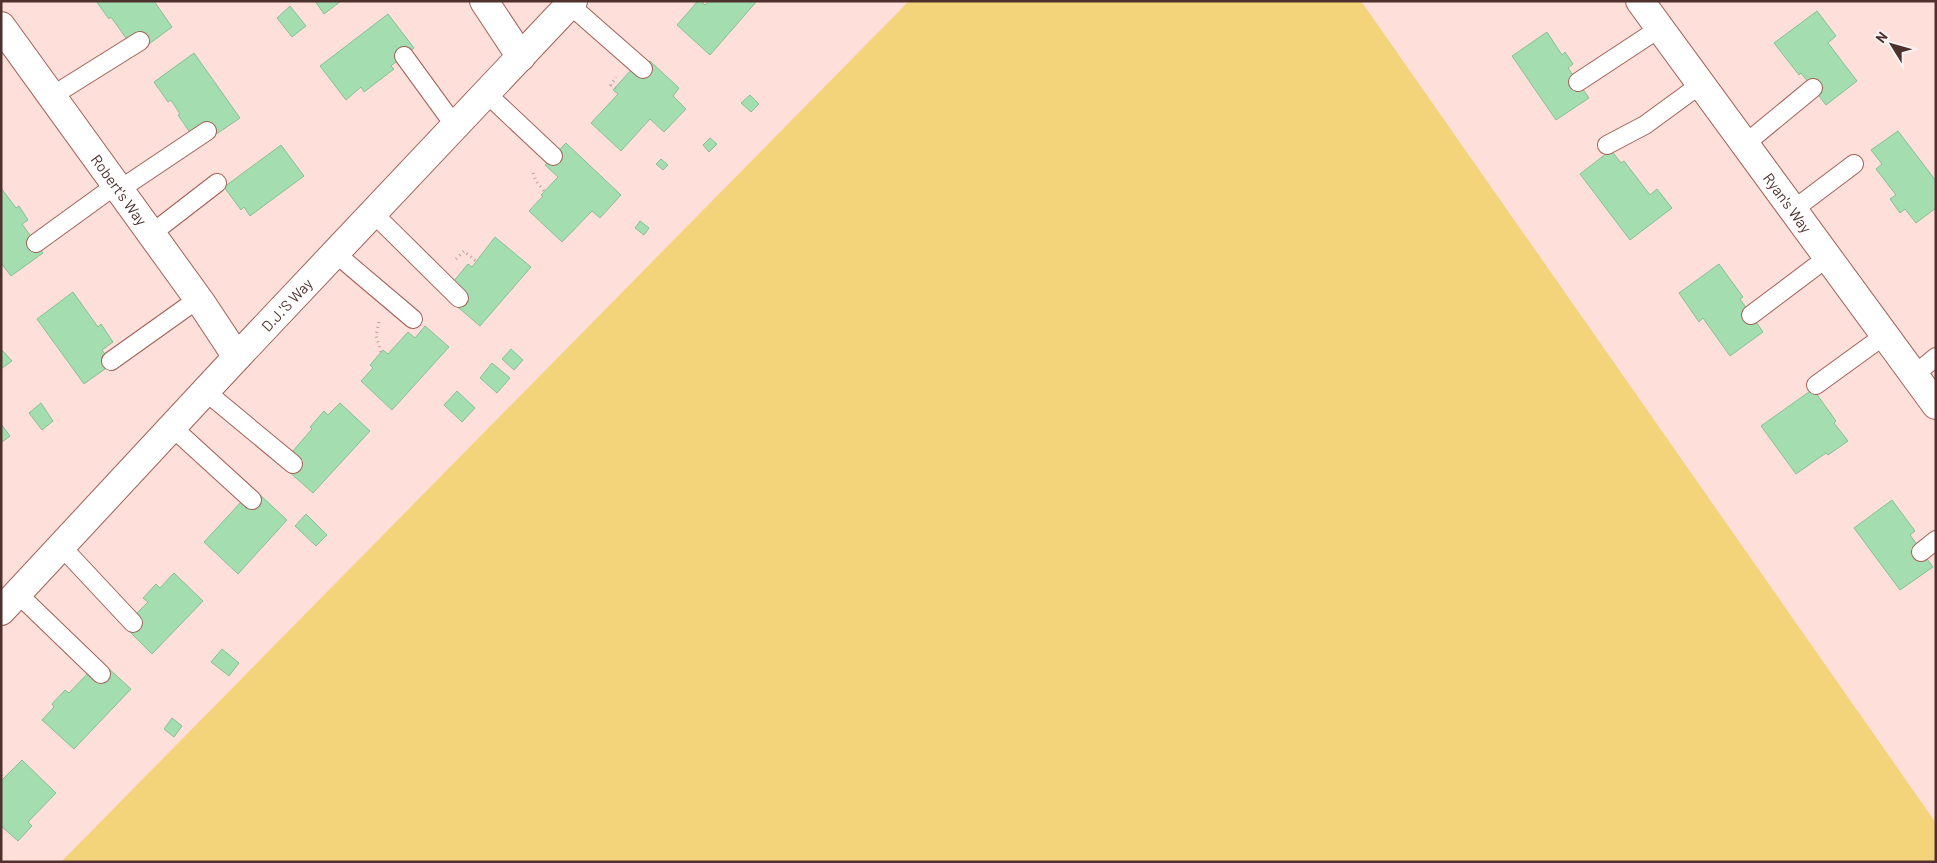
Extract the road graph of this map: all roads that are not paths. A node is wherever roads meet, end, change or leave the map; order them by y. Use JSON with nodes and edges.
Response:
{"nodes":[{"id":1,"x":484,"y":1,"type":"edge"},
{"id":2,"x":1640,"y":1,"type":"edge"},
{"id":3,"x":571,"y":3,"type":"edge"},
{"id":4,"x":1660,"y":28,"type":"junction"},
{"id":5,"x":140,"y":41,"type":"dead end"},
{"id":6,"x":6,"y":43,"type":"edge"},
{"id":7,"x":404,"y":56,"type":"dead end"},
{"id":8,"x":521,"y":57,"type":"junction"},
{"id":9,"x":643,"y":68,"type":"dead end"},
{"id":10,"x":1578,"y":82,"type":"dead end"},
{"id":11,"x":1701,"y":84,"type":"junction"},
{"id":12,"x":1813,"y":88,"type":"dead end"},
{"id":13,"x":486,"y":93,"type":"junction"},
{"id":14,"x":52,"y":96,"type":"junction"},
{"id":15,"x":455,"y":126,"type":"junction"},
{"id":16,"x":207,"y":131,"type":"dead end"},
{"id":17,"x":1745,"y":144,"type":"junction"},
{"id":18,"x":1608,"y":145,"type":"dead end"},
{"id":19,"x":554,"y":156,"type":"dead end"},
{"id":20,"x":1854,"y":164,"type":"dead end"},
{"id":21,"x":217,"y":183,"type":"dead end"},
{"id":22,"x":118,"y":187,"type":"junction"},
{"id":23,"x":1793,"y":210,"type":"junction"},
{"id":24,"x":372,"y":214,"type":"junction"},
{"id":25,"x":151,"y":234,"type":"junction"},
{"id":26,"x":36,"y":243,"type":"dead end"},
{"id":27,"x":335,"y":253,"type":"junction"},
{"id":28,"x":1828,"y":258,"type":"junction"},
{"id":29,"x":459,"y":298,"type":"dead end"},
{"id":30,"x":198,"y":299,"type":"junction"},
{"id":31,"x":1751,"y":315,"type":"dead end"},
{"id":32,"x":413,"y":319,"type":"dead end"},
{"id":33,"x":1885,"y":335,"type":"junction"},
{"id":34,"x":237,"y":357,"type":"junction"},
{"id":35,"x":1936,"y":357,"type":"edge"},
{"id":36,"x":111,"y":361,"type":"dead end"},
{"id":37,"x":1914,"y":375,"type":"junction"},
{"id":38,"x":1816,"y":385,"type":"dead end"},
{"id":39,"x":205,"y":391,"type":"junction"},
{"id":40,"x":1936,"y":405,"type":"edge"},
{"id":41,"x":172,"y":427,"type":"junction"},
{"id":42,"x":293,"y":464,"type":"dead end"},
{"id":43,"x":252,"y":500,"type":"dead end"},
{"id":44,"x":1936,"y":540,"type":"edge"},
{"id":45,"x":61,"y":546,"type":"junction"},
{"id":46,"x":1921,"y":552,"type":"dead end"},
{"id":47,"x":9,"y":602,"type":"edge"},
{"id":48,"x":133,"y":623,"type":"dead end"},
{"id":49,"x":101,"y":674,"type":"dead end"}],
"edges":[{"from":1,"to":8,"type":"street"},
{"from":2,"to":4,"type":"street","name":"Ryan's Way"},
{"from":3,"to":8,"type":"street","name":"D.J.'S Way"},
{"from":3,"to":9,"type":"lane"},
{"from":4,"to":10,"type":"lane"},
{"from":4,"to":11,"type":"street","name":"Ryan's Way"},
{"from":5,"to":14,"type":"lane"},
{"from":6,"to":14,"type":"street","name":"Robert's Way"},
{"from":7,"to":15,"type":"lane"},
{"from":8,"to":13,"type":"street","name":"D.J.'S Way"},
{"from":11,"to":17,"type":"street","name":"Ryan's Way"},
{"from":11,"to":18,"type":"lane"},
{"from":12,"to":17,"type":"lane"},
{"from":13,"to":15,"type":"street","name":"D.J.'S Way"},
{"from":13,"to":19,"type":"lane"},
{"from":14,"to":22,"type":"street","name":"Robert's Way"},
{"from":15,"to":24,"type":"street","name":"D.J.'S Way"},
{"from":16,"to":22,"type":"lane"},
{"from":17,"to":23,"type":"street","name":"Ryan's Way"},
{"from":20,"to":23,"type":"lane"},
{"from":21,"to":25,"type":"lane"},
{"from":22,"to":25,"type":"street","name":"Robert's Way"},
{"from":22,"to":26,"type":"lane"},
{"from":23,"to":28,"type":"street","name":"Ryan's Way"},
{"from":24,"to":27,"type":"street","name":"D.J.'S Way"},
{"from":24,"to":29,"type":"lane"},
{"from":25,"to":30,"type":"street","name":"Robert's Way"},
{"from":27,"to":32,"type":"lane"},
{"from":27,"to":34,"type":"street","name":"D.J.'S Way"},
{"from":28,"to":31,"type":"lane"},
{"from":28,"to":33,"type":"street","name":"Ryan's Way"},
{"from":30,"to":34,"type":"street","name":"Robert's Way"},
{"from":30,"to":36,"type":"lane"},
{"from":33,"to":37,"type":"street","name":"Ryan's Way"},
{"from":33,"to":38,"type":"lane"},
{"from":34,"to":39,"type":"street","name":"D.J.'S Way"},
{"from":35,"to":37,"type":"lane"},
{"from":37,"to":40,"type":"street","name":"Ryan's Way"},
{"from":39,"to":41,"type":"street","name":"D.J.'S Way"},
{"from":39,"to":42,"type":"lane"},
{"from":41,"to":43,"type":"lane"},
{"from":41,"to":45,"type":"street","name":"D.J.'S Way"},
{"from":44,"to":46,"type":"lane"},
{"from":45,"to":47,"type":"street","name":"D.J.'S Way"},
{"from":45,"to":48,"type":"lane"},
{"from":47,"to":49,"type":"lane"}]}
